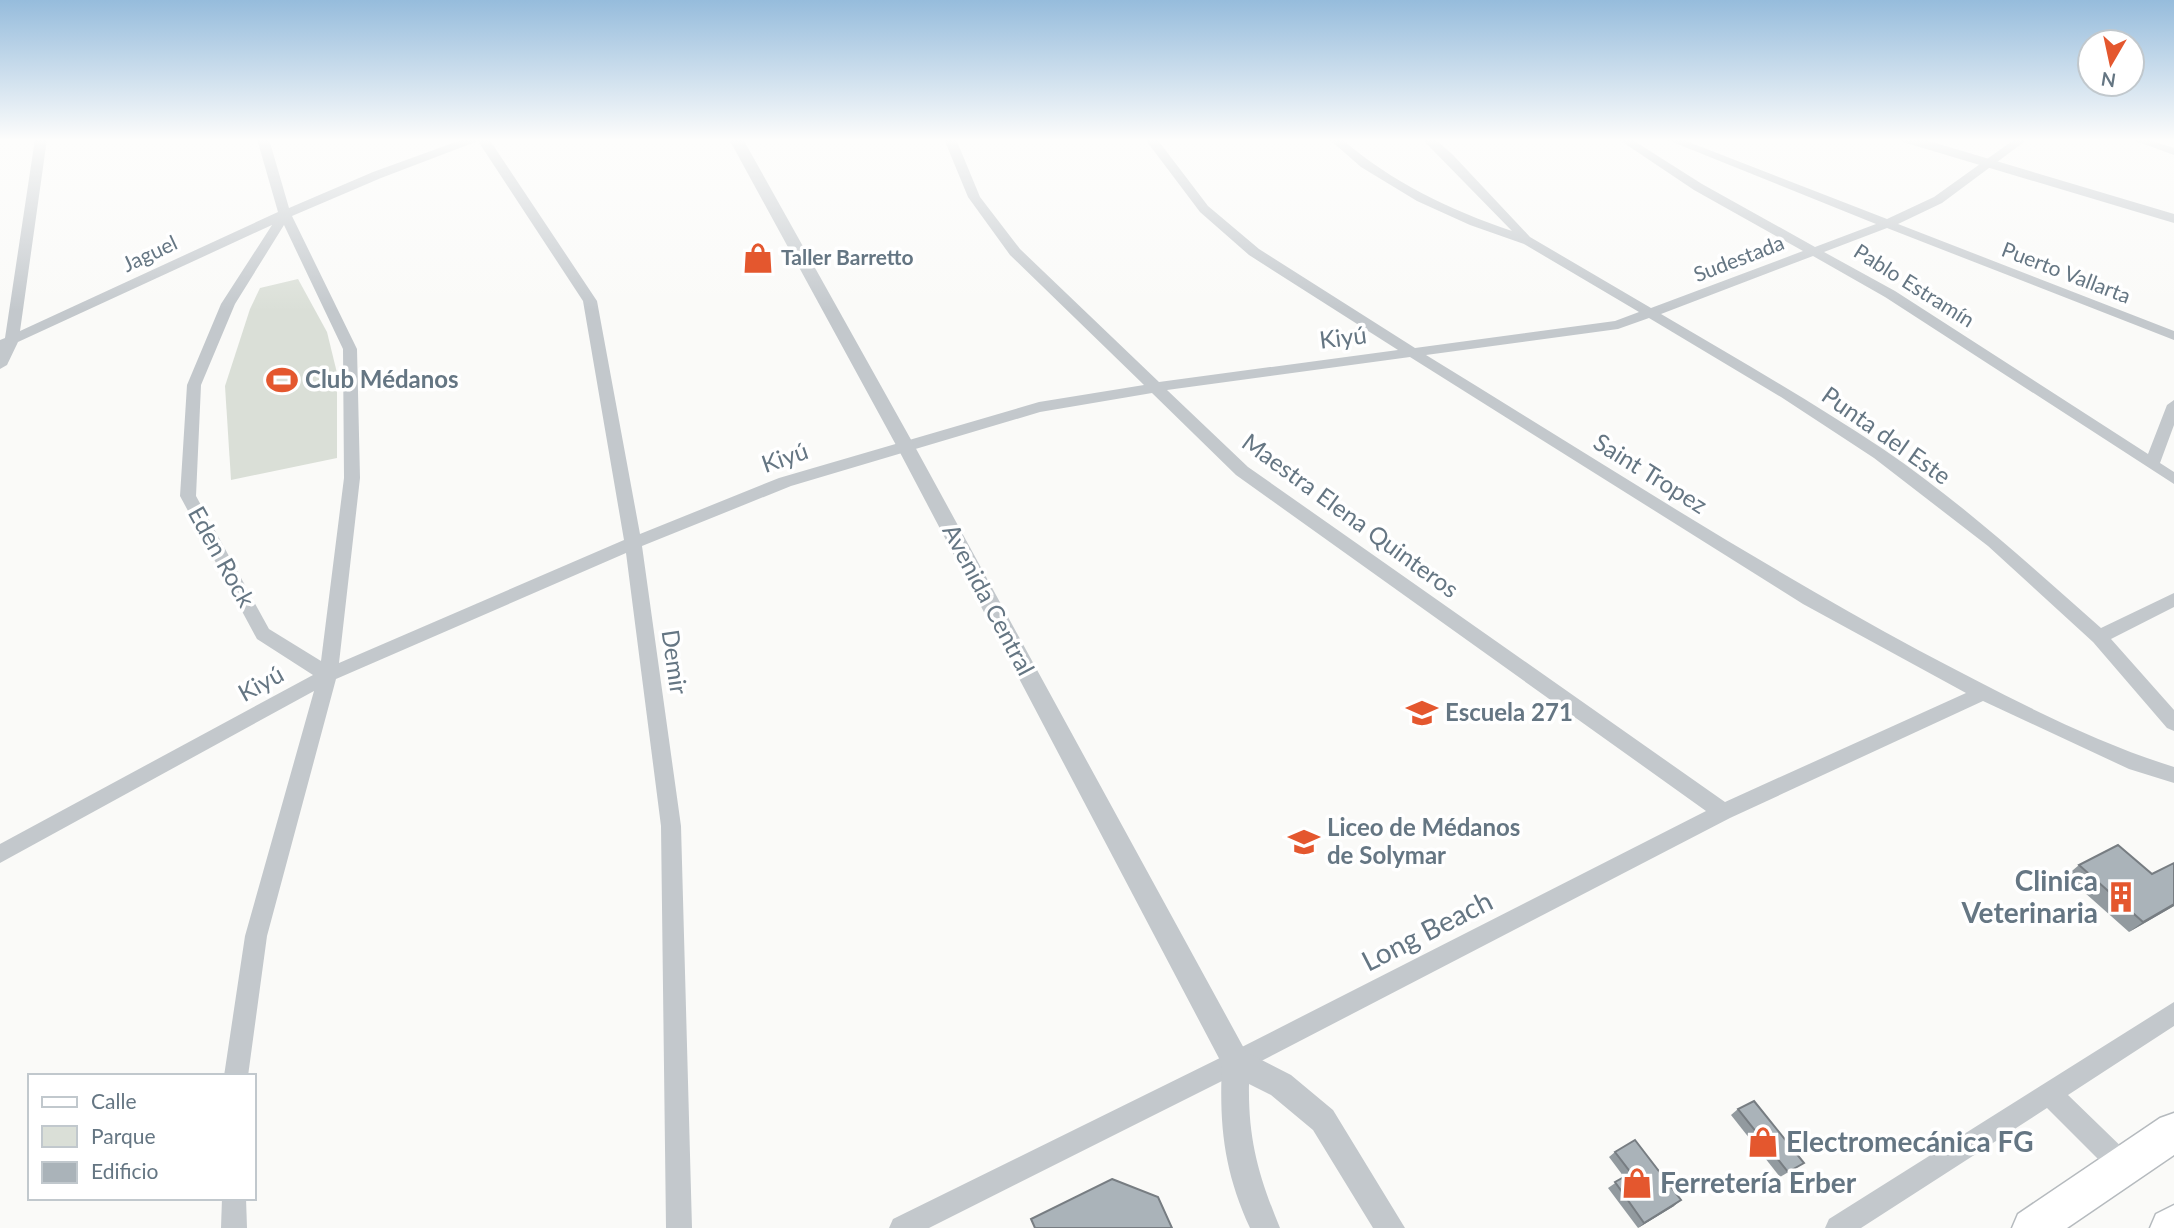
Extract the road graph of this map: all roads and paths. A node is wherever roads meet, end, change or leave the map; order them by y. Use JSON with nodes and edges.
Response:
{"nodes":[{"id":1,"x":31,"y":196,"type":"edge"},
{"id":2,"x":280,"y":196,"type":"edge"},
{"id":3,"x":328,"y":196,"type":"edge"},
{"id":4,"x":521,"y":196,"type":"edge"},
{"id":5,"x":768,"y":196,"type":"edge"},
{"id":6,"x":974,"y":196,"type":"edge"},
{"id":7,"x":1195,"y":196,"type":"edge"},
{"id":8,"x":1418,"y":196,"type":"edge"},
{"id":9,"x":1486,"y":196,"type":"edge"},
{"id":10,"x":1716,"y":196,"type":"edge"},
{"id":11,"x":1818,"y":196,"type":"edge"},
{"id":12,"x":1943,"y":196,"type":"edge"},
{"id":13,"x":2098,"y":196,"type":"edge"},
{"id":14,"x":285,"y":215,"type":"junction"},
{"id":15,"x":2174,"y":219,"type":"edge"},
{"id":16,"x":1887,"y":223,"type":"junction"},
{"id":17,"x":1529,"y":241,"type":"junction"},
{"id":18,"x":1816,"y":250,"type":"junction"},
{"id":19,"x":1652,"y":313,"type":"junction"},
{"id":20,"x":2174,"y":336,"type":"edge"},
{"id":21,"x":6,"y":343,"type":"edge"},
{"id":22,"x":1414,"y":354,"type":"junction"},
{"id":23,"x":0,"y":365,"type":"edge"},
{"id":24,"x":1158,"y":387,"type":"junction"},
{"id":25,"x":2174,"y":405,"type":"edge"},
{"id":26,"x":905,"y":445,"type":"junction"},
{"id":27,"x":2152,"y":463,"type":"junction"},
{"id":28,"x":2174,"y":479,"type":"edge"},
{"id":29,"x":633,"y":543,"type":"junction"},
{"id":30,"x":2174,"y":599,"type":"edge"},
{"id":31,"x":2099,"y":637,"type":"junction"},
{"id":32,"x":328,"y":676,"type":"junction"},
{"id":33,"x":1983,"y":693,"type":"junction"},
{"id":34,"x":2174,"y":723,"type":"edge"},
{"id":35,"x":2174,"y":775,"type":"edge"},
{"id":36,"x":1723,"y":812,"type":"junction"},
{"id":37,"x":0,"y":854,"type":"edge"},
{"id":38,"x":2174,"y":1013,"type":"edge"},
{"id":39,"x":1236,"y":1062,"type":"junction"},
{"id":40,"x":236,"y":1074,"type":"edge"},
{"id":41,"x":2049,"y":1093,"type":"junction"},
{"id":42,"x":2174,"y":1132,"type":"edge"},
{"id":43,"x":2124,"y":1167,"type":"junction"},
{"id":44,"x":234,"y":1200,"type":"edge"},
{"id":45,"x":234,"y":1228,"type":"edge"},
{"id":46,"x":679,"y":1228,"type":"edge"},
{"id":47,"x":902,"y":1228,"type":"edge"},
{"id":48,"x":1265,"y":1228,"type":"edge"},
{"id":49,"x":1390,"y":1228,"type":"edge"},
{"id":50,"x":1838,"y":1228,"type":"edge"},
{"id":51,"x":2032,"y":1228,"type":"edge"}],
"edges":[{"from":1,"to":21,"type":"street"},
{"from":2,"to":14,"type":"street"},
{"from":3,"to":14,"type":"street","name":"Jaguel"},
{"from":4,"to":29,"type":"street","name":"Demir"},
{"from":5,"to":26,"type":"street","name":"Avenida Central"},
{"from":6,"to":24,"type":"street","name":"Maestra Elena Quinteros"},
{"from":7,"to":22,"type":"street","name":"Saint Tropez"},
{"from":8,"to":17,"type":"street","name":"Punta del Este"},
{"from":9,"to":17,"type":"street","name":"Punta del Este"},
{"from":10,"to":18,"type":"street","name":"Pablo Estramín"},
{"from":11,"to":16,"type":"street","name":"Puerto Vallarta"},
{"from":12,"to":16,"type":"street","name":"Sudestada"},
{"from":13,"to":15,"type":"street"},
{"from":14,"to":21,"type":"street","name":"Jaguel"},
{"from":14,"to":32,"type":"street"},
{"from":14,"to":32,"type":"street","name":"Eden Rock"},
{"from":16,"to":18,"type":"street","name":"Sudestada"},
{"from":16,"to":20,"type":"street","name":"Puerto Vallarta"},
{"from":17,"to":19,"type":"street","name":"Punta del Este"},
{"from":18,"to":19,"type":"street","name":"Sudestada"},
{"from":18,"to":27,"type":"street","name":"Pablo Estramín"},
{"from":19,"to":22,"type":"street","name":"Kiyú"},
{"from":19,"to":31,"type":"street","name":"Punta del Este"},
{"from":21,"to":23,"type":"street"},
{"from":22,"to":24,"type":"street","name":"Kiyú"},
{"from":22,"to":33,"type":"street","name":"Saint Tropez"},
{"from":24,"to":26,"type":"street","name":"Kiyú"},
{"from":24,"to":36,"type":"street","name":"Maestra Elena Quinteros"},
{"from":25,"to":27,"type":"street"},
{"from":26,"to":29,"type":"street","name":"Kiyú"},
{"from":26,"to":39,"type":"street","name":"Avenida Central"},
{"from":27,"to":28,"type":"street","name":"Pablo Estramín"},
{"from":29,"to":32,"type":"street","name":"Kiyú"},
{"from":29,"to":46,"type":"street","name":"Demir"},
{"from":30,"to":31,"type":"street"},
{"from":31,"to":34,"type":"street","name":"Punta del Este"},
{"from":32,"to":37,"type":"street","name":"Kiyú"},
{"from":32,"to":40,"type":"street"},
{"from":33,"to":35,"type":"street","name":"Saint Tropez"},
{"from":33,"to":36,"type":"street","name":"Long Beach"},
{"from":36,"to":39,"type":"street","name":"Long Beach"},
{"from":38,"to":41,"type":"street"},
{"from":39,"to":47,"type":"street","name":"Long Beach"},
{"from":39,"to":48,"type":"street","name":"Avenida Central"},
{"from":39,"to":49,"type":"street"},
{"from":41,"to":43,"type":"street"},
{"from":41,"to":50,"type":"street"},
{"from":42,"to":43,"type":"main road"},
{"from":43,"to":51,"type":"main road"},
{"from":44,"to":45,"type":"street"}]}
